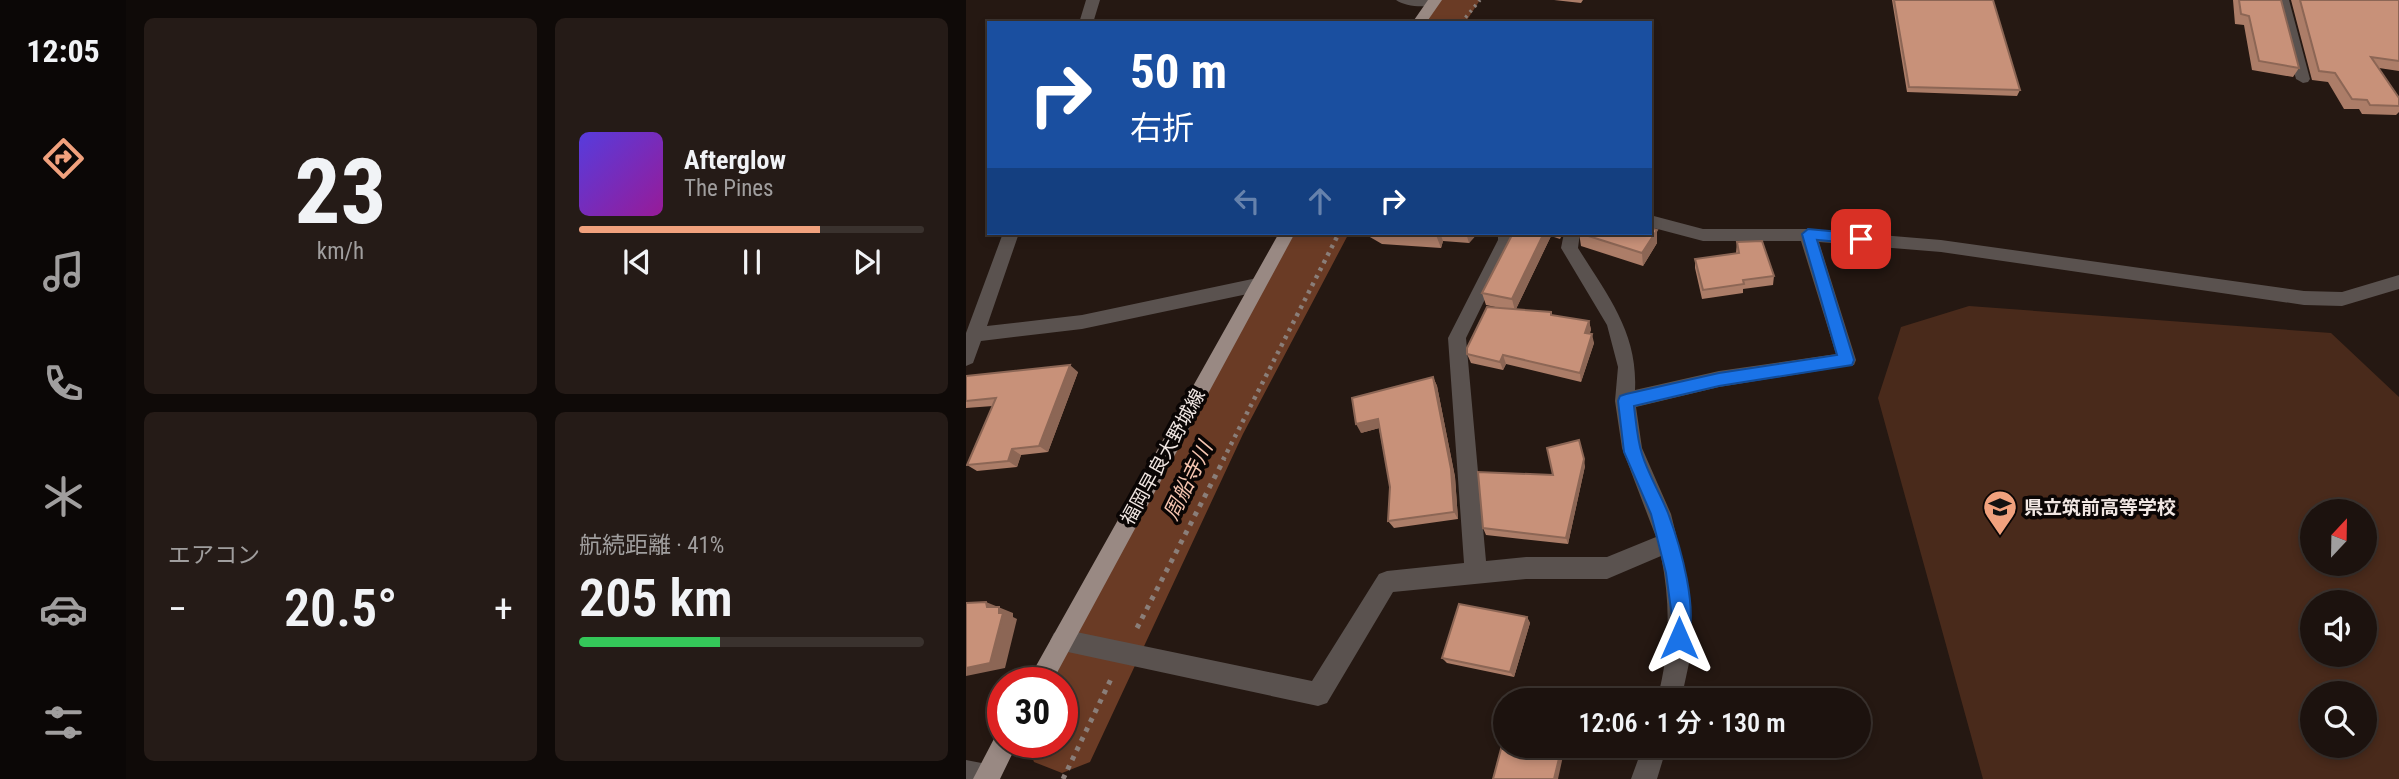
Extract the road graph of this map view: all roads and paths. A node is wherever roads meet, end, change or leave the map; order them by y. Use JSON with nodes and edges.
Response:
{"nodes":[{"id":1,"x":1093,"y":0,"type":"edge"},
{"id":2,"x":1403,"y":0,"type":"edge"},
{"id":3,"x":1480,"y":0,"type":"edge"},
{"id":4,"x":2282,"y":0,"type":"edge"},
{"id":5,"x":1434,"y":1,"type":"edge"},
{"id":6,"x":1087,"y":21,"type":"edge"},
{"id":7,"x":1420,"y":21,"type":"edge"},
{"id":8,"x":1463,"y":21,"type":"edge"},
{"id":9,"x":2303,"y":79,"type":"dead end"},
{"id":10,"x":1652,"y":222,"type":"edge"},
{"id":11,"x":1808,"y":234,"type":"junction"},
{"id":12,"x":1011,"y":235,"type":"edge"},
{"id":13,"x":1286,"y":235,"type":"edge"},
{"id":14,"x":1338,"y":235,"type":"edge"},
{"id":15,"x":1506,"y":235,"type":"edge"},
{"id":16,"x":1572,"y":235,"type":"edge"},
{"id":17,"x":2399,"y":282,"type":"edge"},
{"id":18,"x":1257,"y":285,"type":"junction"},
{"id":19,"x":974,"y":335,"type":"junction"},
{"id":20,"x":966,"y":358,"type":"edge"},
{"id":21,"x":1626,"y":401,"type":"junction"},
{"id":22,"x":1667,"y":543,"type":"junction"},
{"id":23,"x":1476,"y":573,"type":"junction"},
{"id":24,"x":1062,"y":640,"type":"junction"},
{"id":25,"x":1124,"y":654,"type":"junction"},
{"id":26,"x":1047,"y":667,"type":"edge"},
{"id":27,"x":1673,"y":688,"type":"edge"},
{"id":28,"x":993,"y":758,"type":"edge"},
{"id":29,"x":1650,"y":758,"type":"edge"},
{"id":30,"x":980,"y":775,"type":"edge"},
{"id":31,"x":1063,"y":779,"type":"edge"},
{"id":32,"x":1644,"y":779,"type":"edge"}],
"edges":[{"from":1,"to":6,"type":"street"},
{"from":2,"to":5,"type":"street"},
{"from":3,"to":8,"type":"path"},
{"from":4,"to":9,"type":"street"},
{"from":5,"to":7,"type":"main road"},
{"from":10,"to":11,"type":"street"},
{"from":11,"to":17,"type":"street"},
{"from":11,"to":21,"type":"street"},
{"from":12,"to":19,"type":"street"},
{"from":13,"to":18,"type":"main road","name":"福岡早良大野城線"},
{"from":14,"to":25,"type":"path"},
{"from":15,"to":23,"type":"street"},
{"from":16,"to":21,"type":"street"},
{"from":18,"to":19,"type":"street"},
{"from":18,"to":24,"type":"main road","name":"福岡早良大野城線"},
{"from":19,"to":20,"type":"street"},
{"from":21,"to":22,"type":"street"},
{"from":22,"to":23,"type":"street"},
{"from":22,"to":27,"type":"street"},
{"from":23,"to":25,"type":"street"},
{"from":24,"to":25,"type":"street"},
{"from":24,"to":26,"type":"main road","name":"福岡早良大野城線"},
{"from":25,"to":31,"type":"path"},
{"from":28,"to":30,"type":"main road"},
{"from":29,"to":32,"type":"street"}]}
